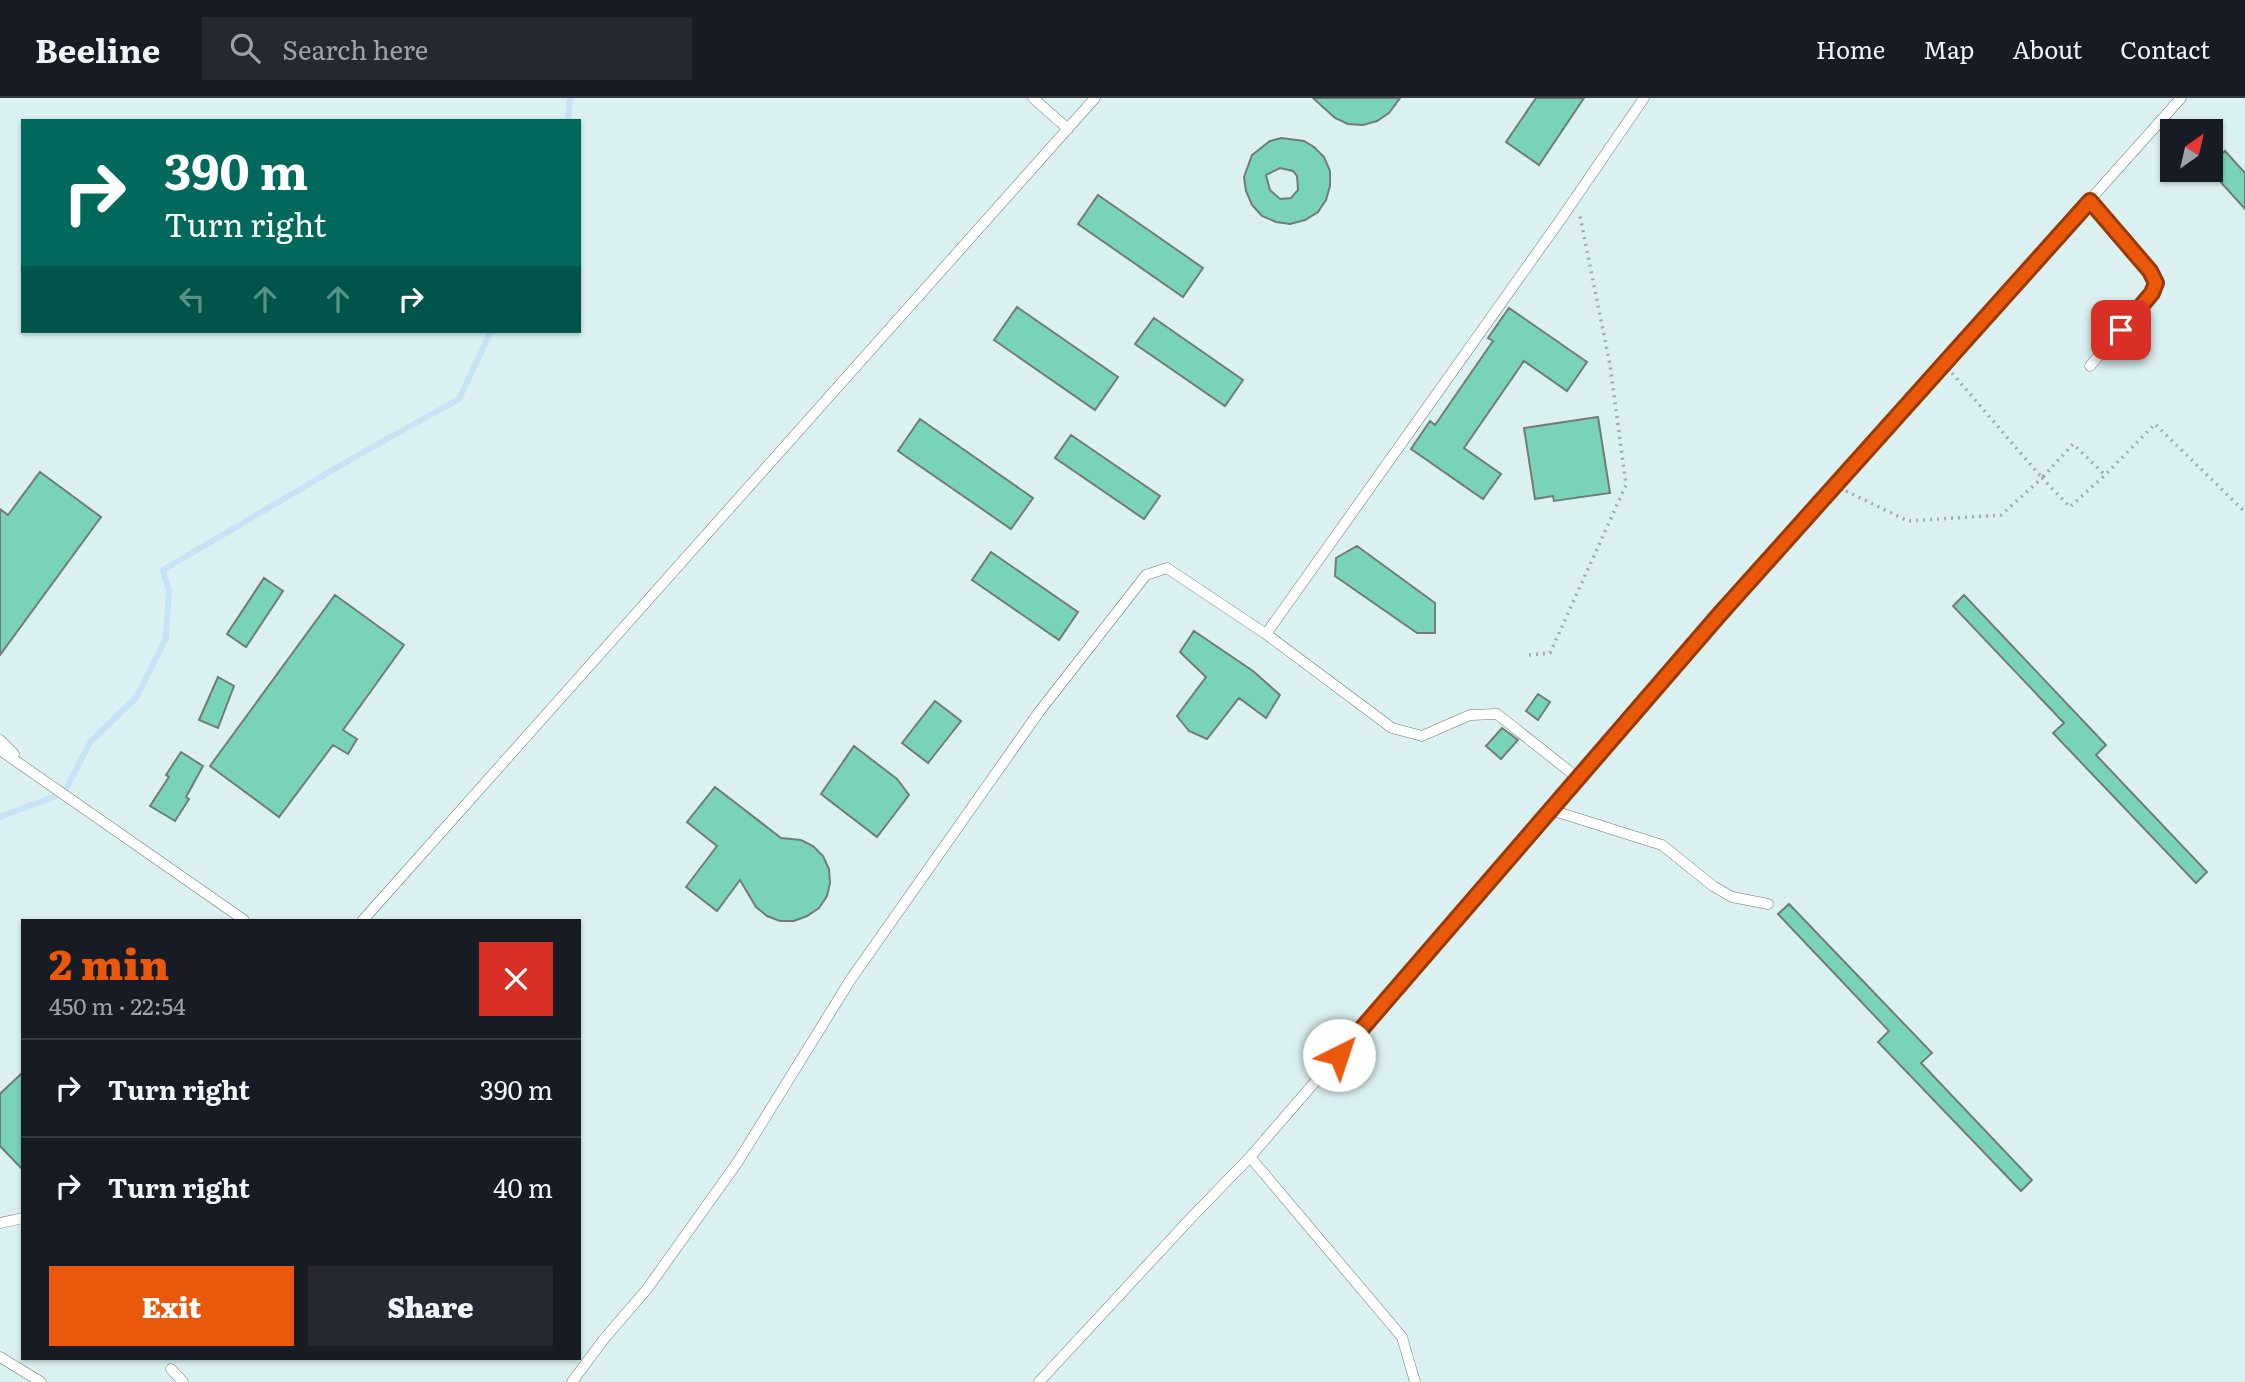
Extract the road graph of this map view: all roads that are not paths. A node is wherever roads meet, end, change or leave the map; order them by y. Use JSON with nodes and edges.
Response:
{"nodes":[{"id":1,"x":1033,"y":98,"type":"edge"},
{"id":2,"x":1095,"y":98,"type":"edge"},
{"id":3,"x":1644,"y":98,"type":"edge"},
{"id":4,"x":2181,"y":98,"type":"edge"},
{"id":5,"x":1068,"y":128,"type":"junction"},
{"id":6,"x":2090,"y":201,"type":"junction"},
{"id":7,"x":2090,"y":366,"type":"dead end"},
{"id":8,"x":1266,"y":634,"type":"junction"},
{"id":9,"x":0,"y":740,"type":"edge"},
{"id":10,"x":0,"y":750,"type":"edge"},
{"id":11,"x":29,"y":769,"type":"junction"},
{"id":12,"x":1578,"y":778,"type":"junction"},
{"id":13,"x":1551,"y":810,"type":"junction"},
{"id":14,"x":1768,"y":904,"type":"dead end"},
{"id":15,"x":243,"y":919,"type":"edge"},
{"id":16,"x":364,"y":919,"type":"edge"},
{"id":17,"x":1250,"y":1157,"type":"junction"},
{"id":18,"x":21,"y":1218,"type":"edge"},
{"id":19,"x":0,"y":1223,"type":"edge"},
{"id":20,"x":0,"y":1357,"type":"edge"},
{"id":21,"x":172,"y":1369,"type":"dead end"},
{"id":22,"x":41,"y":1382,"type":"edge"},
{"id":23,"x":183,"y":1382,"type":"edge"},
{"id":24,"x":572,"y":1382,"type":"edge"},
{"id":25,"x":1039,"y":1382,"type":"edge"},
{"id":26,"x":1415,"y":1382,"type":"edge"}],
"edges":[{"from":1,"to":5,"type":"lane"},
{"from":2,"to":5,"type":"lane"},
{"from":3,"to":8,"type":"lane"},
{"from":4,"to":6,"type":"lane"},
{"from":5,"to":16,"type":"lane"},
{"from":6,"to":7,"type":"lane"},
{"from":6,"to":12,"type":"lane"},
{"from":8,"to":12,"type":"lane"},
{"from":8,"to":24,"type":"lane"},
{"from":9,"to":11,"type":"lane"},
{"from":10,"to":11,"type":"lane"},
{"from":11,"to":15,"type":"lane"},
{"from":12,"to":13,"type":"lane"},
{"from":13,"to":14,"type":"lane"},
{"from":13,"to":17,"type":"lane"},
{"from":17,"to":25,"type":"lane"},
{"from":17,"to":26,"type":"lane"},
{"from":18,"to":19,"type":"lane"},
{"from":20,"to":22,"type":"lane"},
{"from":21,"to":23,"type":"lane"}]}
